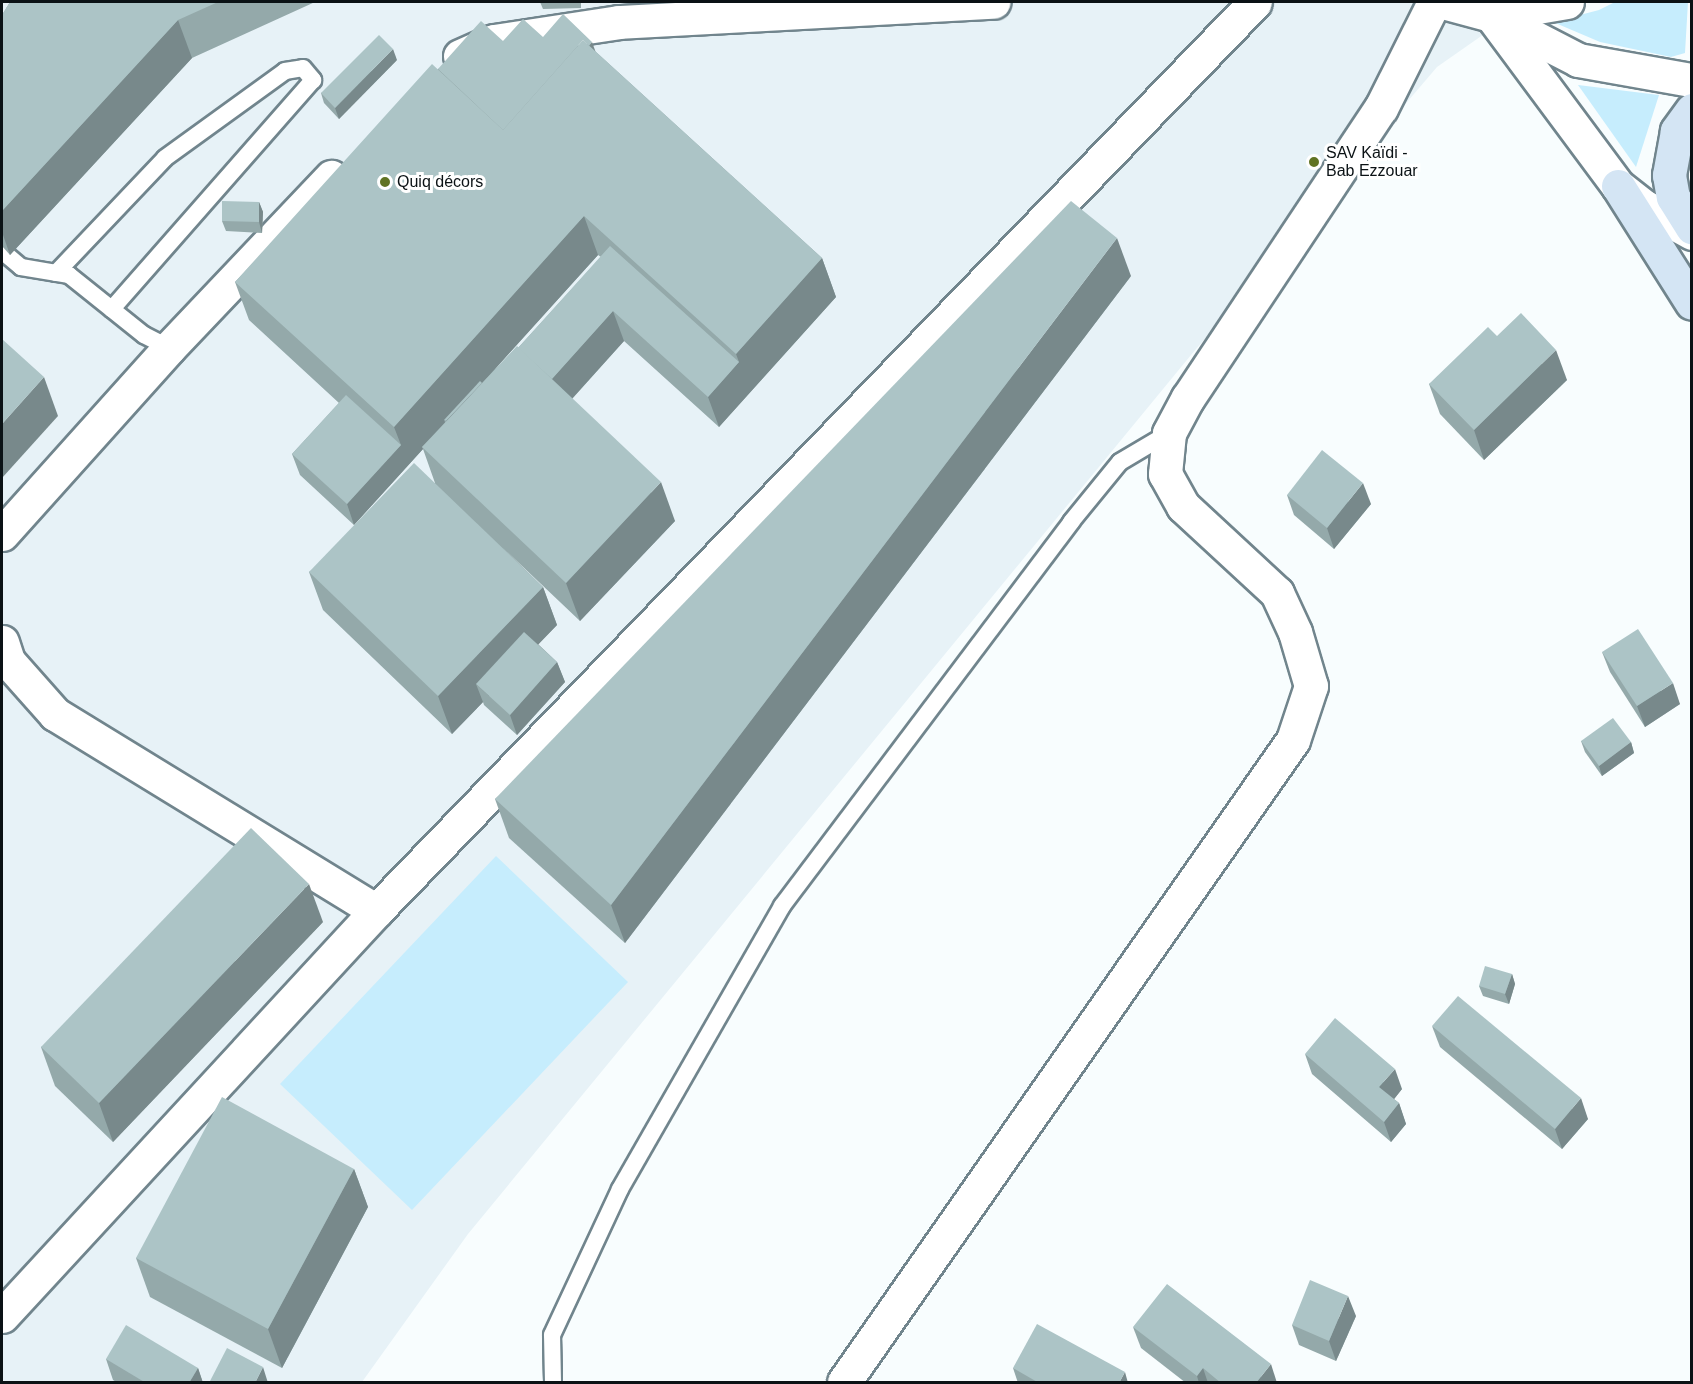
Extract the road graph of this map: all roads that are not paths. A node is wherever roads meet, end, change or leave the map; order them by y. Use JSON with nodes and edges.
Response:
{"nodes":[{"id":1,"x":993,"y":2,"type":"edge"},
{"id":2,"x":1255,"y":2,"type":"edge"},
{"id":3,"x":1434,"y":2,"type":"edge"},
{"id":4,"x":1443,"y":2,"type":"edge"},
{"id":5,"x":1567,"y":2,"type":"edge"},
{"id":6,"x":1491,"y":15,"type":"junction"},
{"id":7,"x":438,"y":71,"type":"edge"},
{"id":8,"x":1692,"y":80,"type":"edge"},
{"id":9,"x":1692,"y":110,"type":"edge"},
{"id":10,"x":348,"y":159,"type":"edge"},
{"id":11,"x":1618,"y":186,"type":"junction"},
{"id":12,"x":1686,"y":228,"type":"edge"},
{"id":13,"x":2,"y":251,"type":"edge"},
{"id":14,"x":56,"y":273,"type":"junction"},
{"id":15,"x":1692,"y":287,"type":"edge"},
{"id":16,"x":1692,"y":303,"type":"edge"},
{"id":17,"x":112,"y":309,"type":"junction"},
{"id":18,"x":169,"y":348,"type":"junction"},
{"id":19,"x":1169,"y":433,"type":"junction"},
{"id":20,"x":2,"y":534,"type":"edge"},
{"id":21,"x":2,"y":642,"type":"edge"},
{"id":22,"x":376,"y":910,"type":"junction"},
{"id":23,"x":2,"y":1316,"type":"edge"},
{"id":24,"x":553,"y":1383,"type":"edge"},
{"id":25,"x":844,"y":1383,"type":"edge"}],
"edges":[{"from":1,"to":7,"type":"street"},
{"from":2,"to":22,"type":"street"},
{"from":3,"to":19,"type":"street"},
{"from":4,"to":6,"type":"street"},
{"from":5,"to":6,"type":"street"},
{"from":6,"to":8,"type":"street"},
{"from":6,"to":11,"type":"street"},
{"from":9,"to":12,"type":"main road"},
{"from":10,"to":18,"type":"street"},
{"from":11,"to":12,"type":"street"},
{"from":11,"to":16,"type":"main road"},
{"from":12,"to":15,"type":"main road"},
{"from":13,"to":14,"type":"lane"},
{"from":14,"to":17,"type":"lane"},
{"from":14,"to":17,"type":"lane"},
{"from":17,"to":18,"type":"lane"},
{"from":18,"to":20,"type":"street"},
{"from":19,"to":24,"type":"lane"},
{"from":19,"to":25,"type":"street"},
{"from":21,"to":22,"type":"street"},
{"from":22,"to":23,"type":"street"}]}
